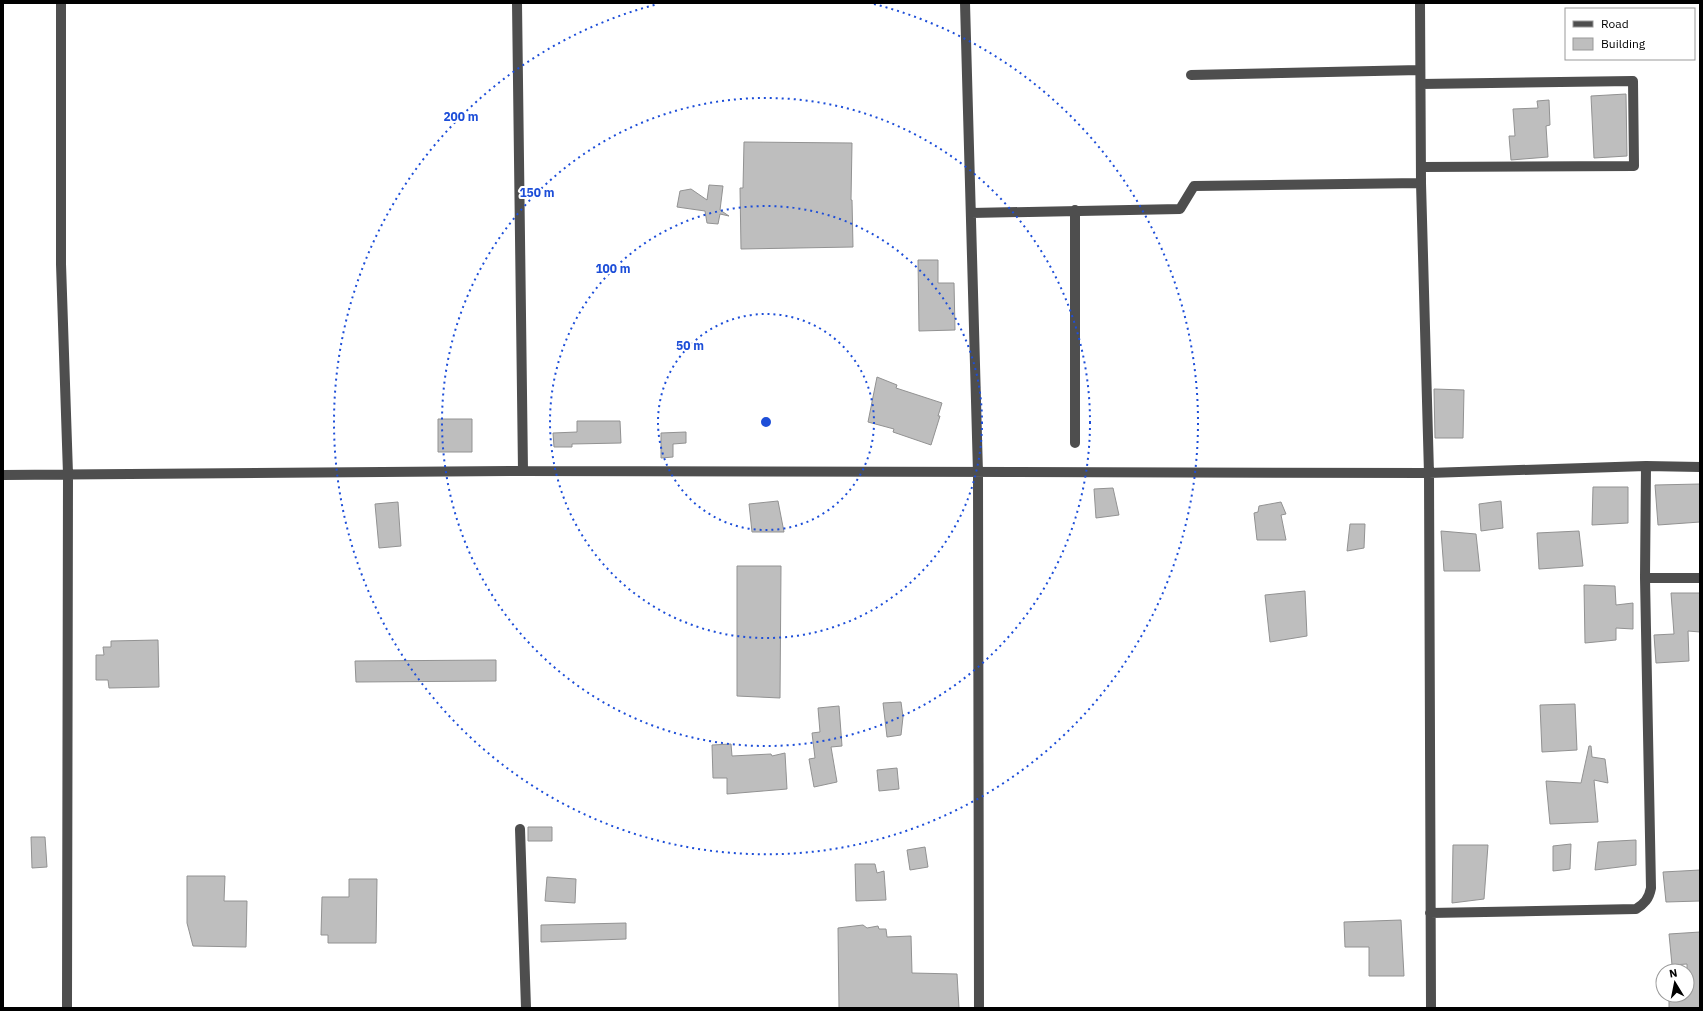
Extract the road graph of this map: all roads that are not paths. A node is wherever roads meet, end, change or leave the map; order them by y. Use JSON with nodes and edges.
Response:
{"nodes":[{"id":1,"x":61,"y":3,"type":"edge"},
{"id":2,"x":517,"y":3,"type":"edge"},
{"id":3,"x":965,"y":3,"type":"edge"},
{"id":4,"x":1420,"y":3,"type":"edge"},
{"id":5,"x":1420,"y":70,"type":"junction"},
{"id":6,"x":1191,"y":75,"type":"dead end"},
{"id":7,"x":1421,"y":84,"type":"junction"},
{"id":8,"x":1422,"y":167,"type":"junction"},
{"id":9,"x":1421,"y":183,"type":"junction"},
{"id":10,"x":1075,"y":210,"type":"junction"},
{"id":11,"x":971,"y":213,"type":"junction"},
{"id":12,"x":1075,"y":443,"type":"dead end"},
{"id":13,"x":1646,"y":466,"type":"junction"},
{"id":14,"x":1700,"y":467,"type":"edge"},
{"id":15,"x":524,"y":471,"type":"junction"},
{"id":16,"x":978,"y":473,"type":"junction"},
{"id":17,"x":1429,"y":473,"type":"junction"},
{"id":18,"x":68,"y":474,"type":"junction"},
{"id":19,"x":3,"y":475,"type":"edge"},
{"id":20,"x":1645,"y":578,"type":"junction"},
{"id":21,"x":1700,"y":578,"type":"edge"},
{"id":22,"x":520,"y":828,"type":"dead end"},
{"id":23,"x":1430,"y":913,"type":"junction"},
{"id":24,"x":67,"y":1008,"type":"edge"},
{"id":25,"x":526,"y":1008,"type":"edge"},
{"id":26,"x":979,"y":1008,"type":"edge"},
{"id":27,"x":1431,"y":1008,"type":"edge"}],
"edges":[{"from":1,"to":18,"type":"street"},
{"from":2,"to":15,"type":"street"},
{"from":3,"to":11,"type":"street"},
{"from":4,"to":5,"type":"street"},
{"from":5,"to":6,"type":"street"},
{"from":5,"to":7,"type":"street"},
{"from":7,"to":8,"type":"street"},
{"from":7,"to":8,"type":"street"},
{"from":8,"to":9,"type":"street"},
{"from":9,"to":10,"type":"street"},
{"from":9,"to":17,"type":"street"},
{"from":10,"to":11,"type":"street"},
{"from":10,"to":12,"type":"street"},
{"from":11,"to":16,"type":"street"},
{"from":13,"to":14,"type":"street"},
{"from":13,"to":17,"type":"street"},
{"from":13,"to":20,"type":"street"},
{"from":15,"to":16,"type":"street"},
{"from":15,"to":18,"type":"street"},
{"from":16,"to":17,"type":"street"},
{"from":16,"to":26,"type":"street"},
{"from":17,"to":23,"type":"street"},
{"from":18,"to":19,"type":"street"},
{"from":18,"to":24,"type":"street"},
{"from":20,"to":21,"type":"street"},
{"from":20,"to":23,"type":"street"},
{"from":22,"to":25,"type":"street"},
{"from":23,"to":27,"type":"street"}]}
